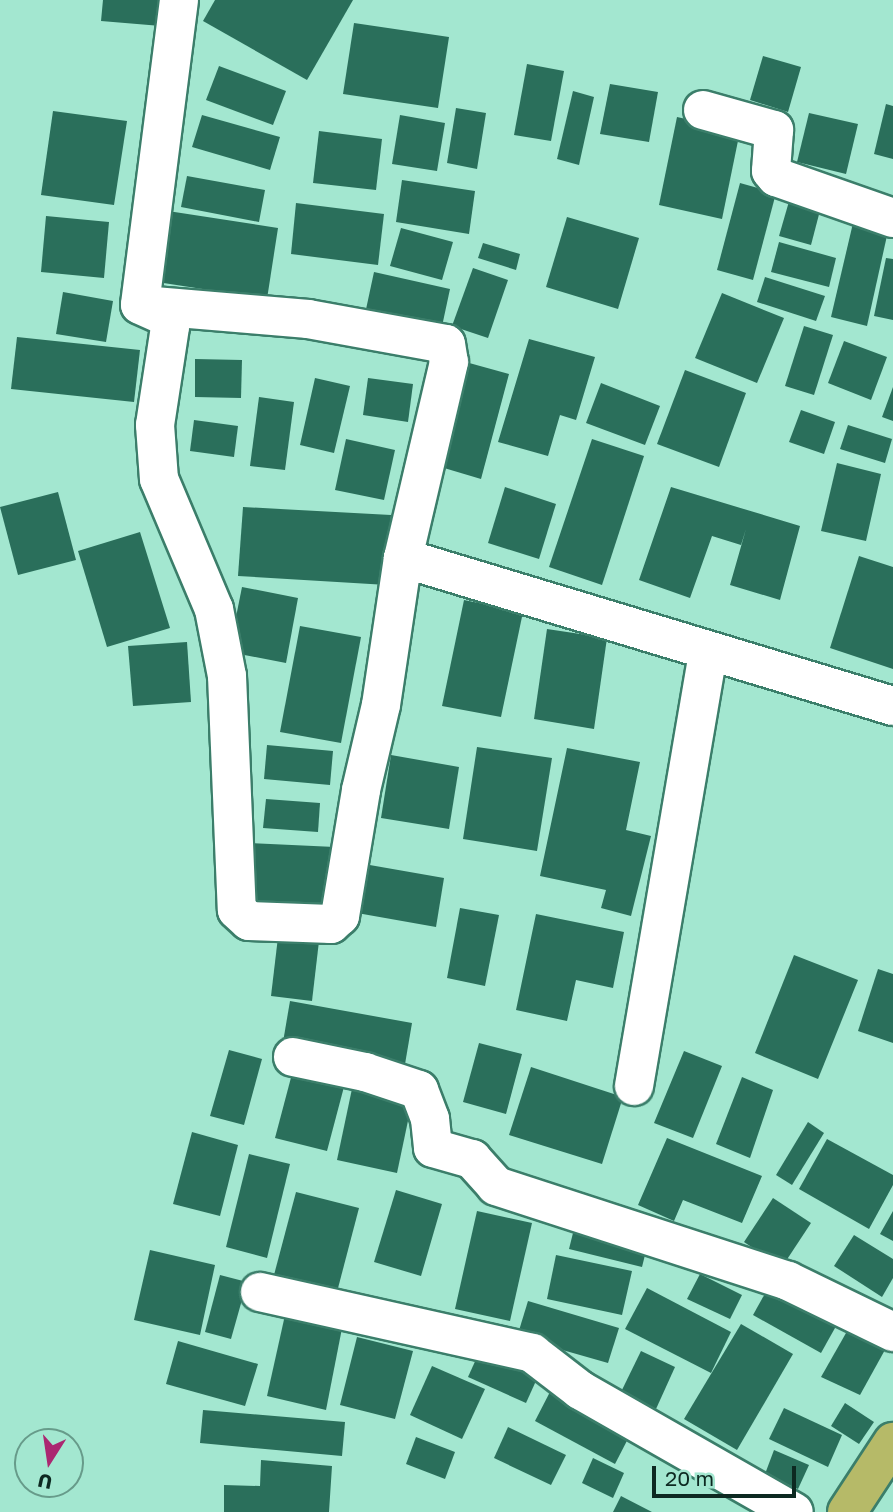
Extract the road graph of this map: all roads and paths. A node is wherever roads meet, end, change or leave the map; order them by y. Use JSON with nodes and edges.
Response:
{"nodes":[{"id":1,"x":179,"y":0,"type":"edge"},
{"id":2,"x":703,"y":110,"type":"dead end"},
{"id":3,"x":893,"y":218,"type":"edge"},
{"id":4,"x":140,"y":305,"type":"junction"},
{"id":5,"x":403,"y":558,"type":"junction"},
{"id":6,"x":708,"y":653,"type":"junction"},
{"id":7,"x":893,"y":706,"type":"edge"},
{"id":8,"x":293,"y":1058,"type":"dead end"},
{"id":9,"x":634,"y":1086,"type":"dead end"},
{"id":10,"x":260,"y":1292,"type":"dead end"},
{"id":11,"x":893,"y":1332,"type":"edge"},
{"id":12,"x":893,"y":1442,"type":"edge"},
{"id":13,"x":794,"y":1512,"type":"edge"},
{"id":14,"x":846,"y":1512,"type":"edge"}],
"edges":[{"from":1,"to":4,"type":"street"},
{"from":2,"to":3,"type":"street"},
{"from":4,"to":5,"type":"street"},
{"from":4,"to":5,"type":"street"},
{"from":5,"to":6,"type":"street"},
{"from":6,"to":7,"type":"street"},
{"from":6,"to":9,"type":"street"},
{"from":8,"to":11,"type":"street"},
{"from":10,"to":13,"type":"street"},
{"from":12,"to":14,"type":"highway"}]}
